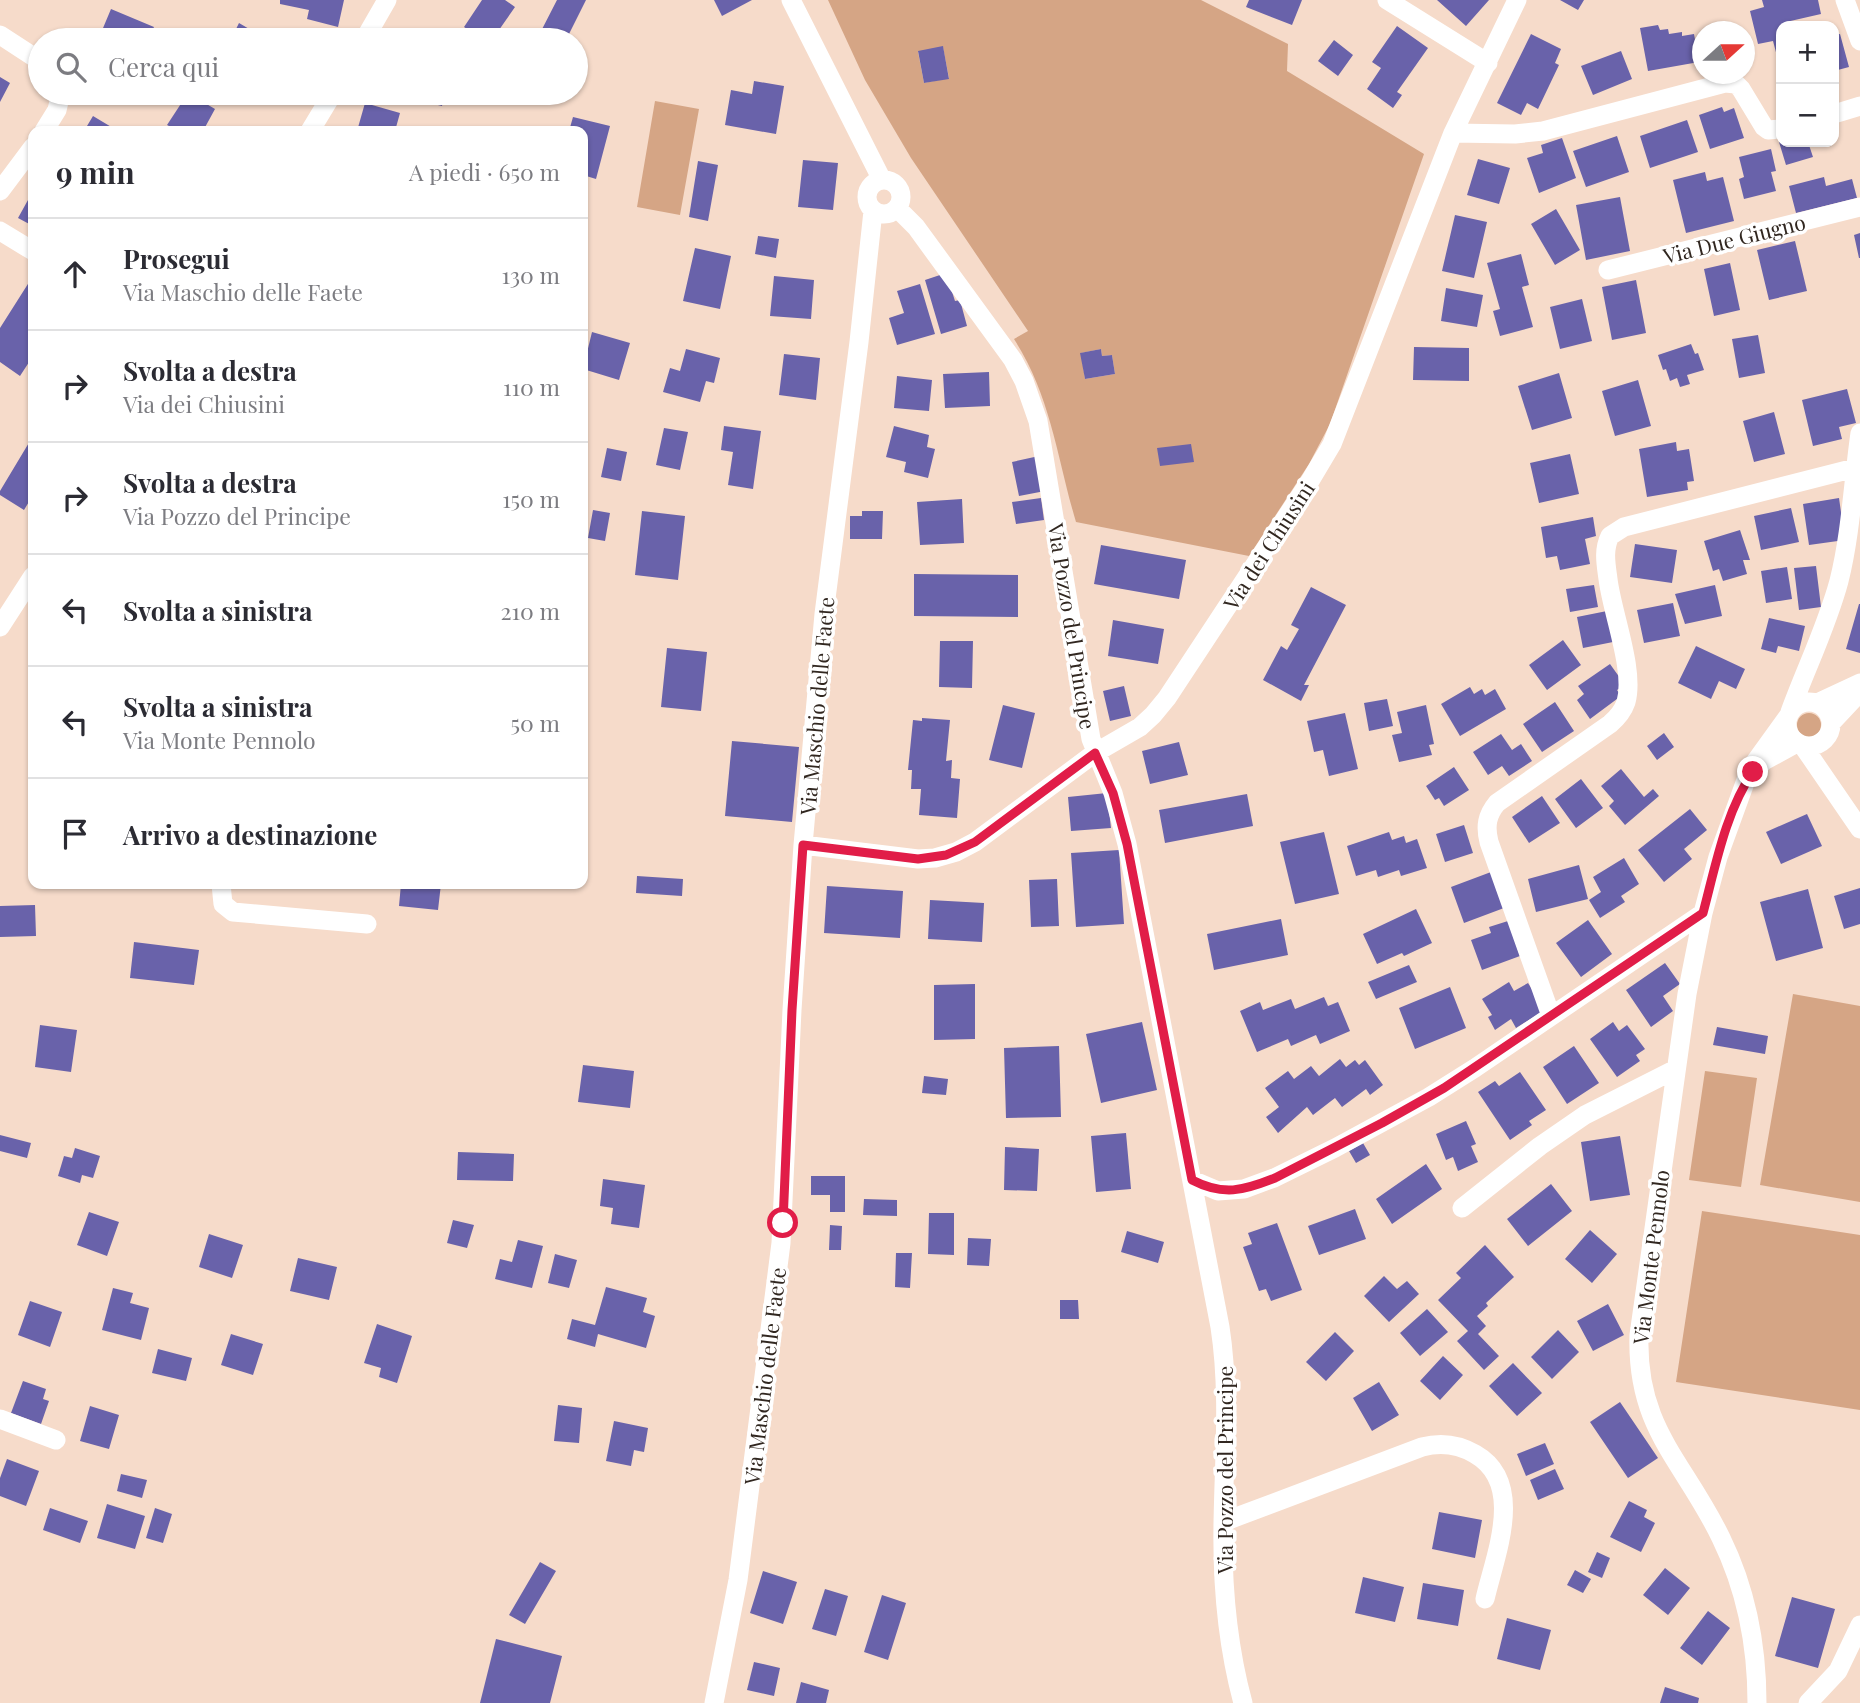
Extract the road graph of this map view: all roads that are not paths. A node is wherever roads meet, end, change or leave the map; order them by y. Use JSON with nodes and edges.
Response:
{"nodes":[{"id":1,"x":387,"y":0,"type":"edge"},
{"id":2,"x":791,"y":0,"type":"edge"},
{"id":3,"x":1387,"y":0,"type":"edge"},
{"id":4,"x":1517,"y":0,"type":"edge"},
{"id":5,"x":1845,"y":0,"type":"edge"},
{"id":6,"x":370,"y":28,"type":"edge"},
{"id":7,"x":0,"y":35,"type":"edge"},
{"id":8,"x":1860,"y":41,"type":"edge"},
{"id":9,"x":28,"y":53,"type":"edge"},
{"id":10,"x":1488,"y":63,"type":"junction"},
{"id":11,"x":58,"y":105,"type":"edge"},
{"id":12,"x":325,"y":105,"type":"edge"},
{"id":13,"x":1860,"y":106,"type":"edge"},
{"id":14,"x":1839,"y":112,"type":"edge"},
{"id":15,"x":47,"y":126,"type":"edge"},
{"id":16,"x":313,"y":126,"type":"edge"},
{"id":17,"x":1776,"y":129,"type":"edge"},
{"id":18,"x":1453,"y":133,"type":"junction"},
{"id":19,"x":28,"y":155,"type":"edge"},
{"id":20,"x":882,"y":180,"type":"junction"},
{"id":21,"x":0,"y":191,"type":"edge"},
{"id":22,"x":1860,"y":207,"type":"edge"},
{"id":23,"x":897,"y":208,"type":"junction"},
{"id":24,"x":873,"y":211,"type":"junction"},
{"id":25,"x":0,"y":231,"type":"edge"},
{"id":26,"x":28,"y":248,"type":"edge"},
{"id":27,"x":1608,"y":270,"type":"dead end"},
{"id":28,"x":1860,"y":433,"type":"edge"},
{"id":29,"x":1855,"y":468,"type":"junction"},
{"id":30,"x":28,"y":584,"type":"edge"},
{"id":31,"x":0,"y":626,"type":"edge"},
{"id":32,"x":1817,"y":643,"type":"junction"},
{"id":33,"x":1860,"y":683,"type":"edge"},
{"id":34,"x":1860,"y":692,"type":"edge"},
{"id":35,"x":1813,"y":703,"type":"junction"},
{"id":36,"x":1789,"y":714,"type":"junction"},
{"id":37,"x":1830,"y":729,"type":"junction"},
{"id":38,"x":1800,"y":744,"type":"junction"},
{"id":39,"x":1095,"y":753,"type":"junction"},
{"id":40,"x":1739,"y":795,"type":"junction"},
{"id":41,"x":1855,"y":823,"type":"edge"},
{"id":42,"x":803,"y":845,"type":"junction"},
{"id":43,"x":221,"y":889,"type":"edge"},
{"id":44,"x":1703,"y":913,"type":"junction"},
{"id":45,"x":367,"y":924,"type":"dead end"},
{"id":46,"x":1551,"y":1016,"type":"junction"},
{"id":47,"x":1676,"y":1069,"type":"junction"},
{"id":48,"x":1192,"y":1180,"type":"junction"},
{"id":49,"x":1462,"y":1208,"type":"dead end"},
{"id":50,"x":0,"y":1419,"type":"edge"},
{"id":51,"x":56,"y":1440,"type":"dead end"},
{"id":52,"x":1223,"y":1522,"type":"junction"},
{"id":53,"x":1485,"y":1600,"type":"dead end"},
{"id":54,"x":1860,"y":1625,"type":"edge"},
{"id":55,"x":714,"y":1703,"type":"edge"},
{"id":56,"x":1243,"y":1703,"type":"edge"},
{"id":57,"x":1757,"y":1703,"type":"edge"},
{"id":58,"x":1808,"y":1703,"type":"edge"}],
"edges":[{"from":1,"to":6,"type":"street"},
{"from":2,"to":20,"type":"street"},
{"from":3,"to":10,"type":"street"},
{"from":4,"to":10,"type":"street","name":"Via dei Chiusini"},
{"from":5,"to":8,"type":"street"},
{"from":7,"to":9,"type":"street"},
{"from":10,"to":18,"type":"street","name":"Via dei Chiusini"},
{"from":11,"to":15,"type":"street"},
{"from":12,"to":16,"type":"street"},
{"from":13,"to":14,"type":"street"},
{"from":17,"to":18,"type":"street"},
{"from":18,"to":39,"type":"street","name":"Via dei Chiusini"},
{"from":19,"to":21,"type":"street"},
{"from":20,"to":23,"type":"street"},
{"from":20,"to":24,"type":"street"},
{"from":22,"to":27,"type":"street","name":"Via Due Giugno"},
{"from":23,"to":24,"type":"street"},
{"from":23,"to":39,"type":"street","name":"Via Pozzo del Principe"},
{"from":24,"to":42,"type":"street","name":"Via Maschio delle Faete"},
{"from":25,"to":26,"type":"street"},
{"from":28,"to":29,"type":"street","name":"Via Monte Pennolo"},
{"from":29,"to":32,"type":"street","name":"Via Monte Pennolo"},
{"from":29,"to":46,"type":"street"},
{"from":30,"to":31,"type":"street"},
{"from":32,"to":35,"type":"street","name":"Via Monte Pennolo"},
{"from":32,"to":36,"type":"street","name":"Via Monte Pennolo"},
{"from":33,"to":35,"type":"street"},
{"from":34,"to":37,"type":"street"},
{"from":35,"to":36,"type":"street"},
{"from":35,"to":37,"type":"street"},
{"from":36,"to":38,"type":"street"},
{"from":36,"to":40,"type":"street","name":"Via Monte Pennolo"},
{"from":37,"to":38,"type":"street"},
{"from":37,"to":41,"type":"street"},
{"from":38,"to":40,"type":"street","name":"Via Monte Pennolo"},
{"from":38,"to":41,"type":"street"},
{"from":39,"to":42,"type":"street","name":"Via dei Chiusini"},
{"from":39,"to":48,"type":"street","name":"Via Pozzo del Principe"},
{"from":40,"to":44,"type":"street","name":"Via Monte Pennolo"},
{"from":42,"to":55,"type":"street","name":"Via Maschio delle Faete"},
{"from":43,"to":45,"type":"street"},
{"from":44,"to":46,"type":"street"},
{"from":44,"to":47,"type":"street","name":"Via Monte Pennolo"},
{"from":46,"to":48,"type":"street"},
{"from":47,"to":49,"type":"street"},
{"from":47,"to":57,"type":"street","name":"Via Monte Pennolo"},
{"from":48,"to":52,"type":"street","name":"Via Pozzo del Principe"},
{"from":50,"to":51,"type":"street"},
{"from":52,"to":53,"type":"street"},
{"from":52,"to":56,"type":"street","name":"Via Pozzo del Principe"},
{"from":54,"to":58,"type":"street"}]}
